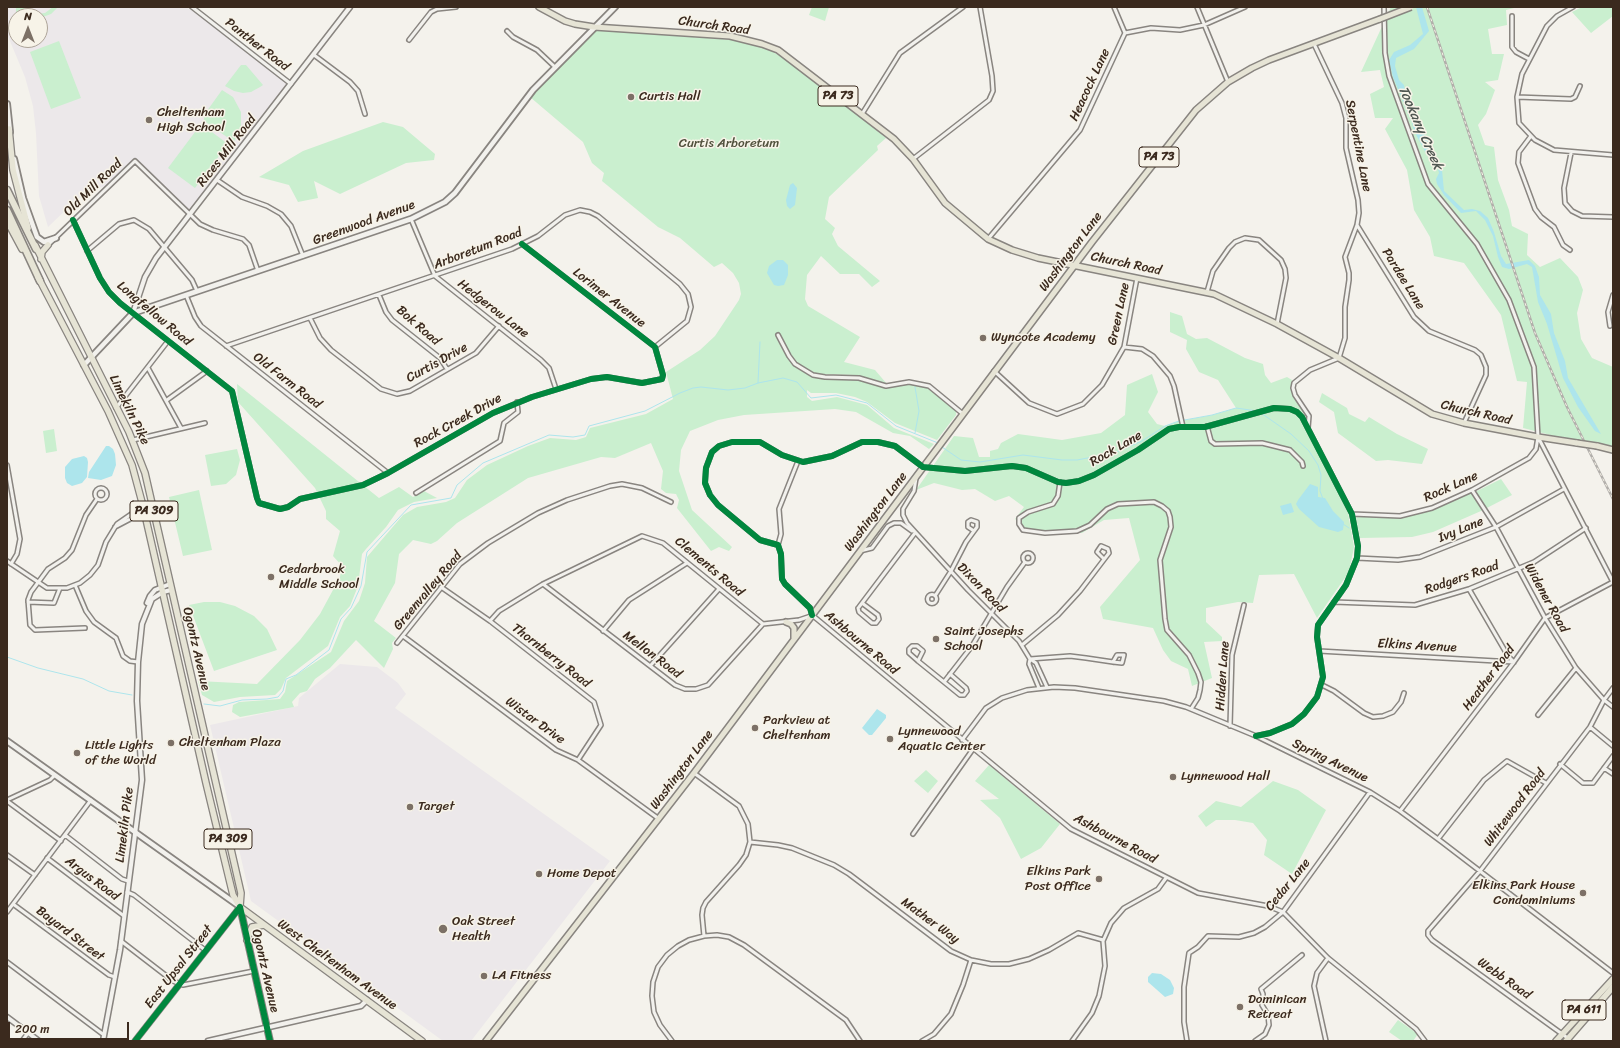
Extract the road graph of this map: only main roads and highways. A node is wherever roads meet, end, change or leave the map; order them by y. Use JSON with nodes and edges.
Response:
{"nodes":[{"id":1,"x":540,"y":7,"type":"edge"},
{"id":2,"x":615,"y":7,"type":"edge"},
{"id":3,"x":1411,"y":7,"type":"edge"},
{"id":4,"x":594,"y":27,"type":"junction"},
{"id":5,"x":7,"y":104,"type":"edge"},
{"id":6,"x":9,"y":128,"type":"junction"},
{"id":7,"x":7,"y":190,"type":"edge"},
{"id":8,"x":7,"y":210,"type":"edge"},
{"id":9,"x":7,"y":221,"type":"edge"},
{"id":10,"x":56,"y":238,"type":"road end"},
{"id":11,"x":48,"y":245,"type":"road end"},
{"id":12,"x":36,"y":249,"type":"junction"},
{"id":13,"x":42,"y":261,"type":"junction"},
{"id":14,"x":1075,"y":265,"type":"junction"},
{"id":15,"x":40,"y":281,"type":"junction"},
{"id":16,"x":91,"y":358,"type":"junction"},
{"id":17,"x":84,"y":365,"type":"junction"},
{"id":18,"x":1613,"y":450,"type":"edge"},
{"id":19,"x":170,"y":587,"type":"joint"},
{"id":20,"x":163,"y":589,"type":"joint"},
{"id":21,"x":786,"y":622,"type":"road end"},
{"id":22,"x":794,"y":639,"type":"junction"},
{"id":23,"x":7,"y":741,"type":"edge"},
{"id":24,"x":240,"y":907,"type":"junction"},
{"id":25,"x":266,"y":926,"type":"junction"},
{"id":26,"x":247,"y":940,"type":"junction"},
{"id":27,"x":1613,"y":978,"type":"edge"},
{"id":28,"x":1613,"y":987,"type":"edge"},
{"id":29,"x":1568,"y":1040,"type":"edge"},
{"id":30,"x":270,"y":1041,"type":"edge"},
{"id":31,"x":422,"y":1041,"type":"edge"},
{"id":32,"x":486,"y":1041,"type":"edge"},
{"id":33,"x":1556,"y":1041,"type":"edge"}],
"edges":[{"from":1,"to":4,"type":"main road","name":"Church Road","number":"PA 73"},
{"from":2,"to":4,"type":"main road","name":"Greenwood Avenue"},
{"from":3,"to":14,"type":"main road","name":"Washington Lane","number":"PA 73","bridge":true},
{"from":4,"to":14,"type":"main road","name":"Church Road","number":"PA 73"},
{"from":4,"to":16,"type":"main road","name":"Greenwood Avenue"},
{"from":5,"to":6,"type":"main road"},
{"from":6,"to":10,"type":"main road"},
{"from":6,"to":12,"type":"highway","name":"Limekiln Pike"},
{"from":7,"to":12,"type":"highway","number":"PA 309"},
{"from":8,"to":15,"type":"highway","number":"PA 309"},
{"from":9,"to":15,"type":"highway","name":"Limekiln Pike"},
{"from":11,"to":13,"type":"highway"},
{"from":12,"to":13,"type":"highway","name":"Limekiln Pike","number":"PA 309"},
{"from":13,"to":16,"type":"highway","name":"Limekiln Pike","number":"PA 309"},
{"from":14,"to":18,"type":"main road","name":"Church Road","bridge":true},
{"from":14,"to":22,"type":"main road","name":"Washington Lane"},
{"from":15,"to":17,"type":"highway","name":"Limekiln Pike","number":"PA 309"},
{"from":16,"to":17,"type":"main road","name":"Greenwood Avenue"},
{"from":16,"to":19,"type":"highway","name":"Limekiln Pike","number":"PA 309"},
{"from":17,"to":20,"type":"highway","name":"Limekiln Pike","number":"PA 309"},
{"from":19,"to":24,"type":"highway","name":"Ogontz Avenue","number":"PA 309"},
{"from":20,"to":24,"type":"highway","name":"Ogontz Avenue","number":"PA 309"},
{"from":21,"to":22,"type":"main road"},
{"from":22,"to":32,"type":"main road","name":"Washington Lane"},
{"from":23,"to":24,"type":"main road"},
{"from":24,"to":25,"type":"highway","name":"West Cheltenham Avenue","number":"PA 309"},
{"from":24,"to":26,"type":"main road","name":"Ogontz Avenue"},
{"from":25,"to":26,"type":"highway"},
{"from":25,"to":31,"type":"highway","name":"West Cheltenham Avenue","number":"PA 309"},
{"from":26,"to":30,"type":"main road","name":"Ogontz Avenue"},
{"from":27,"to":33,"type":"highway","number":"PA 611"},
{"from":28,"to":29,"type":"highway","number":"PA 611"}]}
